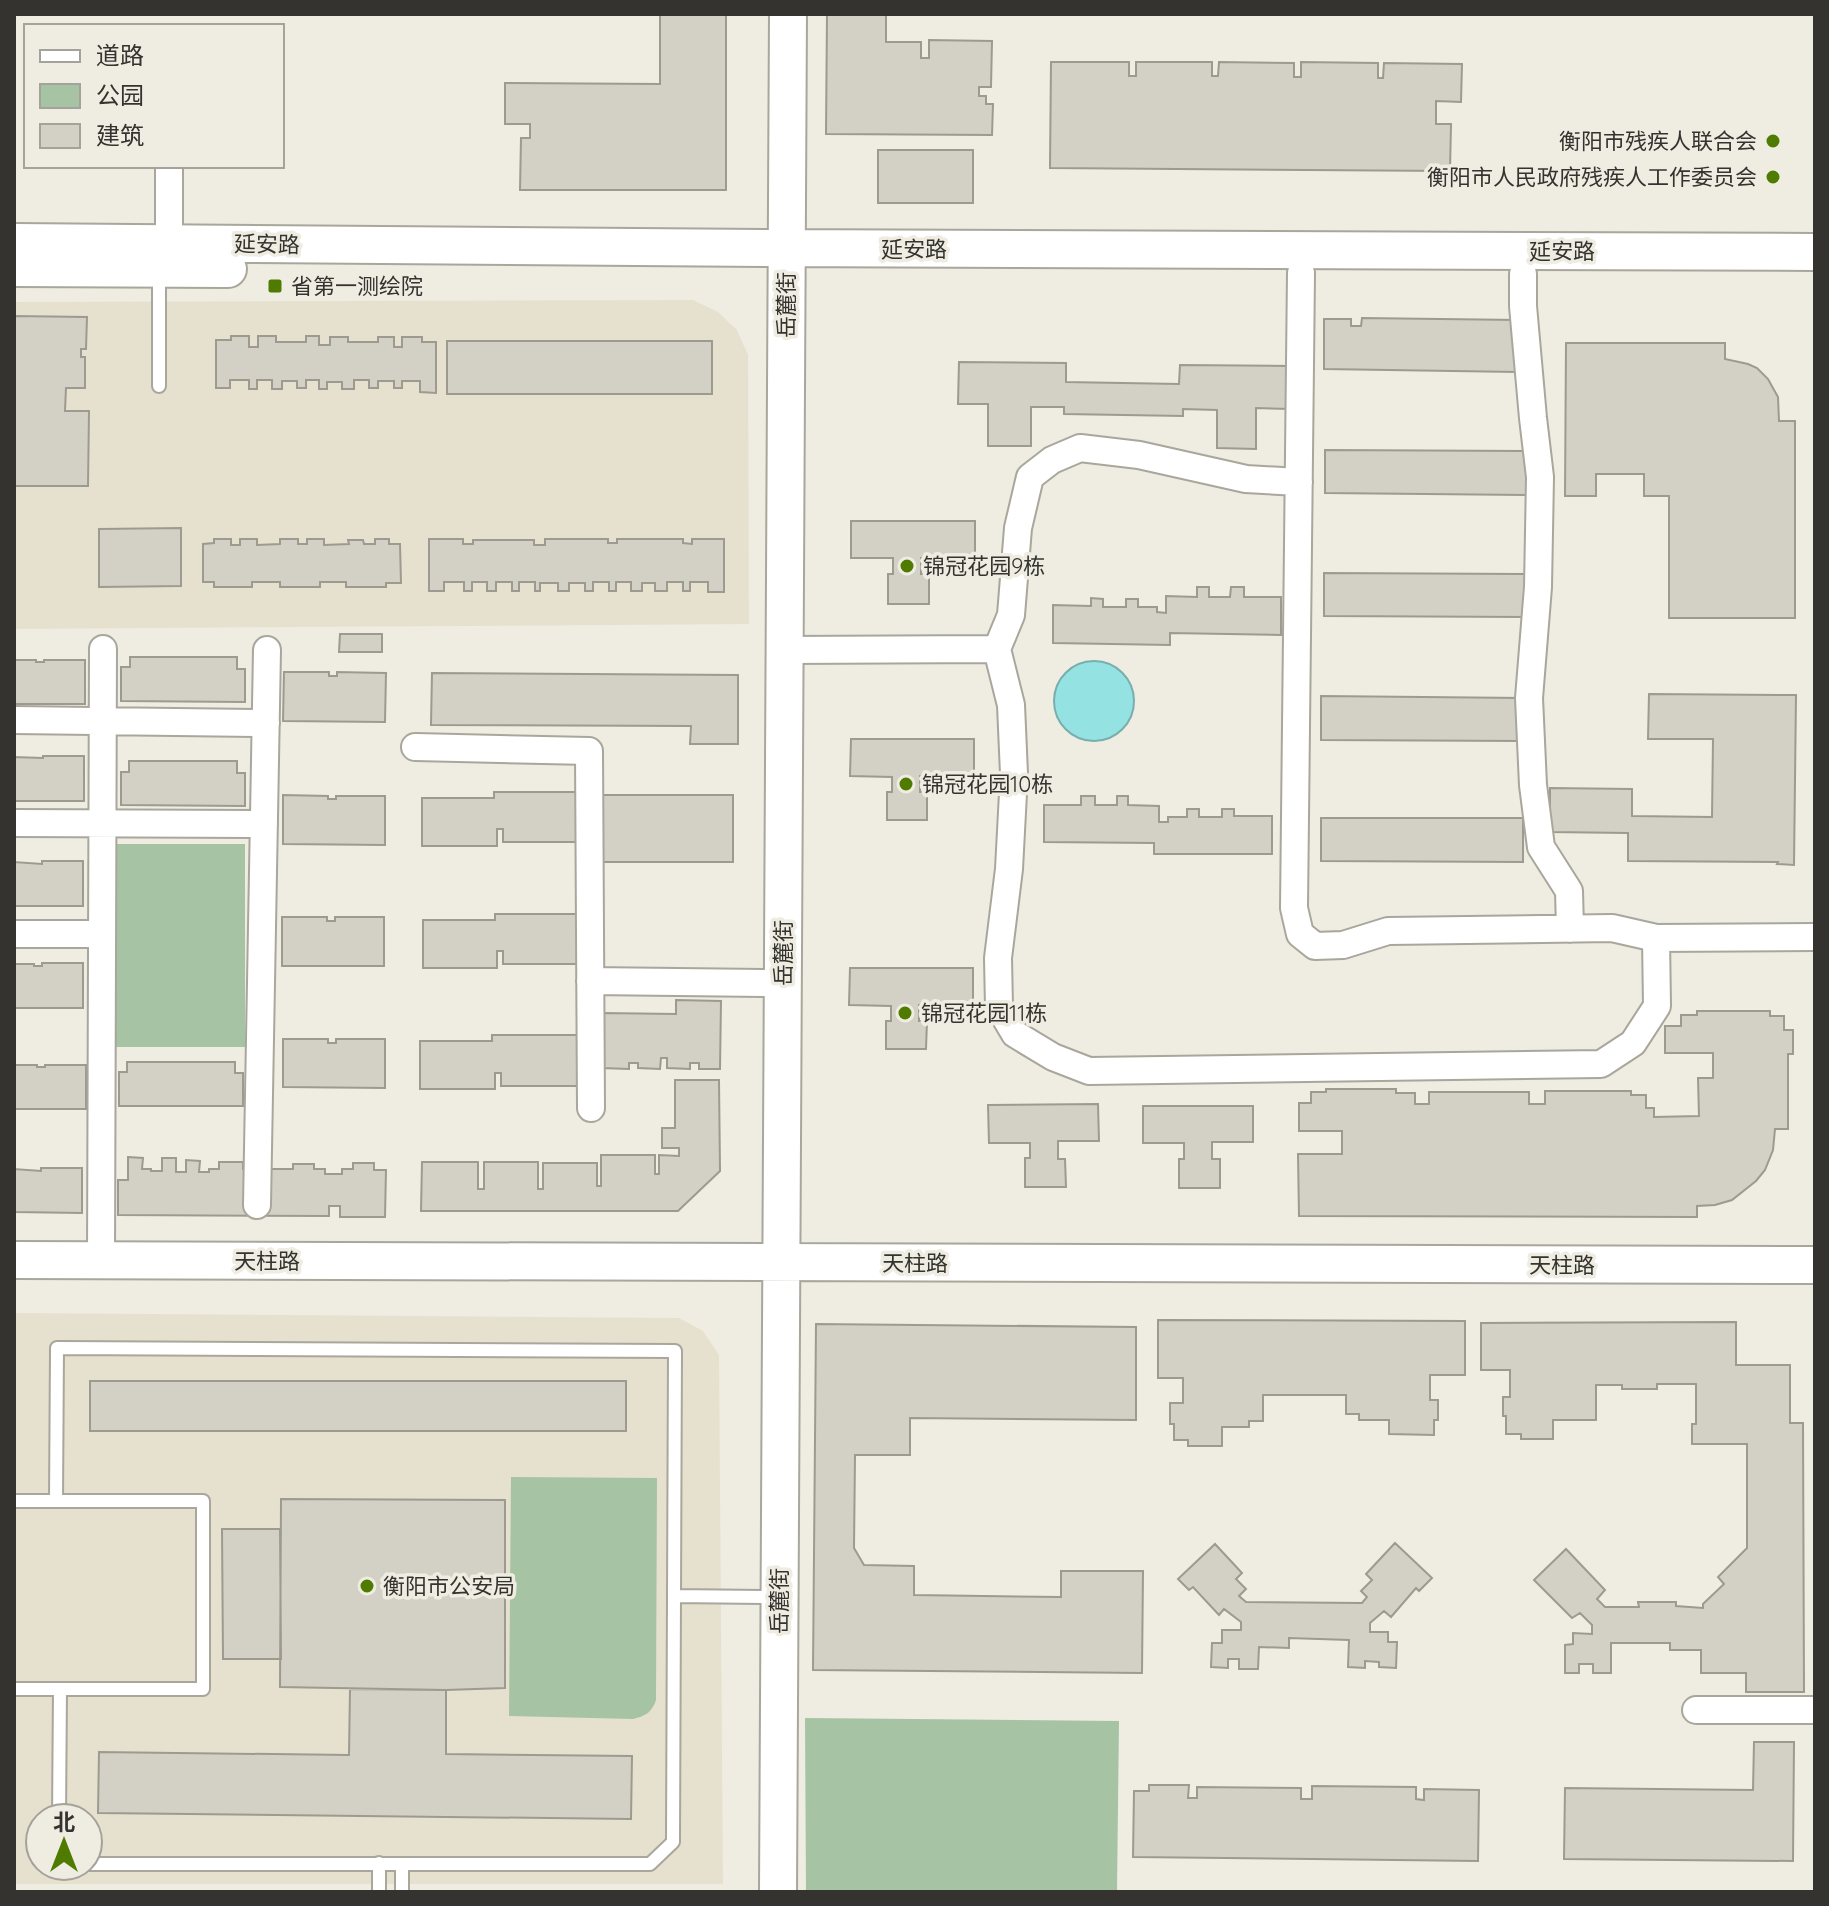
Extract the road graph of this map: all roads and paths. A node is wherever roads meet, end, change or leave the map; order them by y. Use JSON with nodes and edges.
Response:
{"nodes":[{"id":1,"x":773,"y":14,"type":"edge"},
{"id":2,"x":788,"y":14,"type":"edge"},
{"id":3,"x":169,"y":168,"type":"edge"},
{"id":4,"x":14,"y":242,"type":"edge"},
{"id":5,"x":1815,"y":252,"type":"edge"},
{"id":6,"x":164,"y":256,"type":"junction"},
{"id":7,"x":779,"y":260,"type":"junction"},
{"id":8,"x":14,"y":268,"type":"edge"},
{"id":9,"x":1301,"y":273,"type":"junction"},
{"id":10,"x":1523,"y":274,"type":"junction"},
{"id":11,"x":1815,"y":275,"type":"edge"},
{"id":12,"x":159,"y":386,"type":"dead end"},
{"id":13,"x":1299,"y":482,"type":"junction"},
{"id":14,"x":103,"y":649,"type":"dead end"},
{"id":15,"x":997,"y":649,"type":"junction"},
{"id":16,"x":267,"y":650,"type":"dead end"},
{"id":17,"x":785,"y":650,"type":"junction"},
{"id":18,"x":14,"y":720,"type":"edge"},
{"id":19,"x":103,"y":721,"type":"junction"},
{"id":20,"x":266,"y":723,"type":"junction"},
{"id":21,"x":415,"y":747,"type":"dead end"},
{"id":22,"x":14,"y":823,"type":"edge"},
{"id":23,"x":102,"y":823,"type":"junction"},
{"id":24,"x":264,"y":824,"type":"junction"},
{"id":25,"x":1570,"y":929,"type":"junction"},
{"id":26,"x":14,"y":934,"type":"edge"},
{"id":27,"x":102,"y":934,"type":"junction"},
{"id":28,"x":1815,"y":937,"type":"edge"},
{"id":29,"x":1656,"y":938,"type":"junction"},
{"id":30,"x":590,"y":981,"type":"junction"},
{"id":31,"x":768,"y":983,"type":"junction"},
{"id":32,"x":591,"y":1108,"type":"dead end"},
{"id":33,"x":257,"y":1205,"type":"dead end"},
{"id":34,"x":14,"y":1260,"type":"edge"},
{"id":35,"x":101,"y":1260,"type":"junction"},
{"id":36,"x":774,"y":1262,"type":"junction"},
{"id":37,"x":1815,"y":1265,"type":"edge"},
{"id":38,"x":14,"y":1501,"type":"edge"},
{"id":39,"x":56,"y":1501,"type":"junction"},
{"id":40,"x":674,"y":1596,"type":"junction"},
{"id":41,"x":765,"y":1597,"type":"junction"},
{"id":42,"x":14,"y":1689,"type":"edge"},
{"id":43,"x":60,"y":1689,"type":"junction"},
{"id":44,"x":1696,"y":1710,"type":"dead end"},
{"id":45,"x":1815,"y":1710,"type":"edge"},
{"id":46,"x":59,"y":1802,"type":"edge"},
{"id":47,"x":379,"y":1863,"type":"junction"},
{"id":48,"x":104,"y":1864,"type":"edge"},
{"id":49,"x":402,"y":1864,"type":"junction"},
{"id":50,"x":379,"y":1892,"type":"edge"},
{"id":51,"x":402,"y":1892,"type":"edge"},
{"id":52,"x":763,"y":1892,"type":"edge"},
{"id":53,"x":778,"y":1892,"type":"edge"}],
"edges":[{"from":1,"to":7,"type":"street","name":"岳麓街"},
{"from":2,"to":7,"type":"street","name":"岳麓街"},
{"from":3,"to":6,"type":"street"},
{"from":4,"to":6,"type":"street","name":"延安路"},
{"from":5,"to":7,"type":"street","name":"延安路"},
{"from":6,"to":7,"type":"street","name":"延安路"},
{"from":6,"to":8,"type":"street","name":"延安路"},
{"from":6,"to":12,"type":"lane"},
{"from":7,"to":9,"type":"street","name":"延安路"},
{"from":7,"to":17,"type":"street","name":"岳麓街"},
{"from":7,"to":31,"type":"street","name":"岳麓街"},
{"from":9,"to":10,"type":"street","name":"延安路"},
{"from":9,"to":13,"type":"street"},
{"from":10,"to":11,"type":"street","name":"延安路"},
{"from":10,"to":25,"type":"street"},
{"from":13,"to":15,"type":"street"},
{"from":13,"to":25,"type":"street"},
{"from":14,"to":19,"type":"street"},
{"from":15,"to":17,"type":"street"},
{"from":15,"to":29,"type":"street"},
{"from":16,"to":20,"type":"street"},
{"from":17,"to":36,"type":"street","name":"岳麓街"},
{"from":18,"to":19,"type":"street"},
{"from":19,"to":20,"type":"street"},
{"from":19,"to":23,"type":"street"},
{"from":20,"to":24,"type":"street"},
{"from":21,"to":30,"type":"street"},
{"from":22,"to":23,"type":"street"},
{"from":23,"to":24,"type":"street"},
{"from":23,"to":27,"type":"street"},
{"from":24,"to":33,"type":"street"},
{"from":25,"to":29,"type":"street"},
{"from":26,"to":27,"type":"street"},
{"from":27,"to":35,"type":"street"},
{"from":28,"to":29,"type":"street"},
{"from":30,"to":31,"type":"street"},
{"from":30,"to":32,"type":"street"},
{"from":31,"to":36,"type":"street","name":"岳麓街"},
{"from":34,"to":35,"type":"street","name":"天柱路"},
{"from":35,"to":36,"type":"street","name":"天柱路"},
{"from":36,"to":37,"type":"street","name":"天柱路"},
{"from":36,"to":41,"type":"street","name":"岳麓街"},
{"from":36,"to":53,"type":"street","name":"岳麓街"},
{"from":38,"to":39,"type":"lane"},
{"from":39,"to":40,"type":"lane"},
{"from":39,"to":43,"type":"lane"},
{"from":40,"to":41,"type":"lane"},
{"from":40,"to":49,"type":"lane"},
{"from":41,"to":52,"type":"street","name":"岳麓街"},
{"from":42,"to":43,"type":"lane"},
{"from":43,"to":46,"type":"lane"},
{"from":44,"to":45,"type":"street"},
{"from":47,"to":48,"type":"lane"},
{"from":47,"to":49,"type":"lane"},
{"from":47,"to":50,"type":"lane"},
{"from":49,"to":51,"type":"lane"}]}
